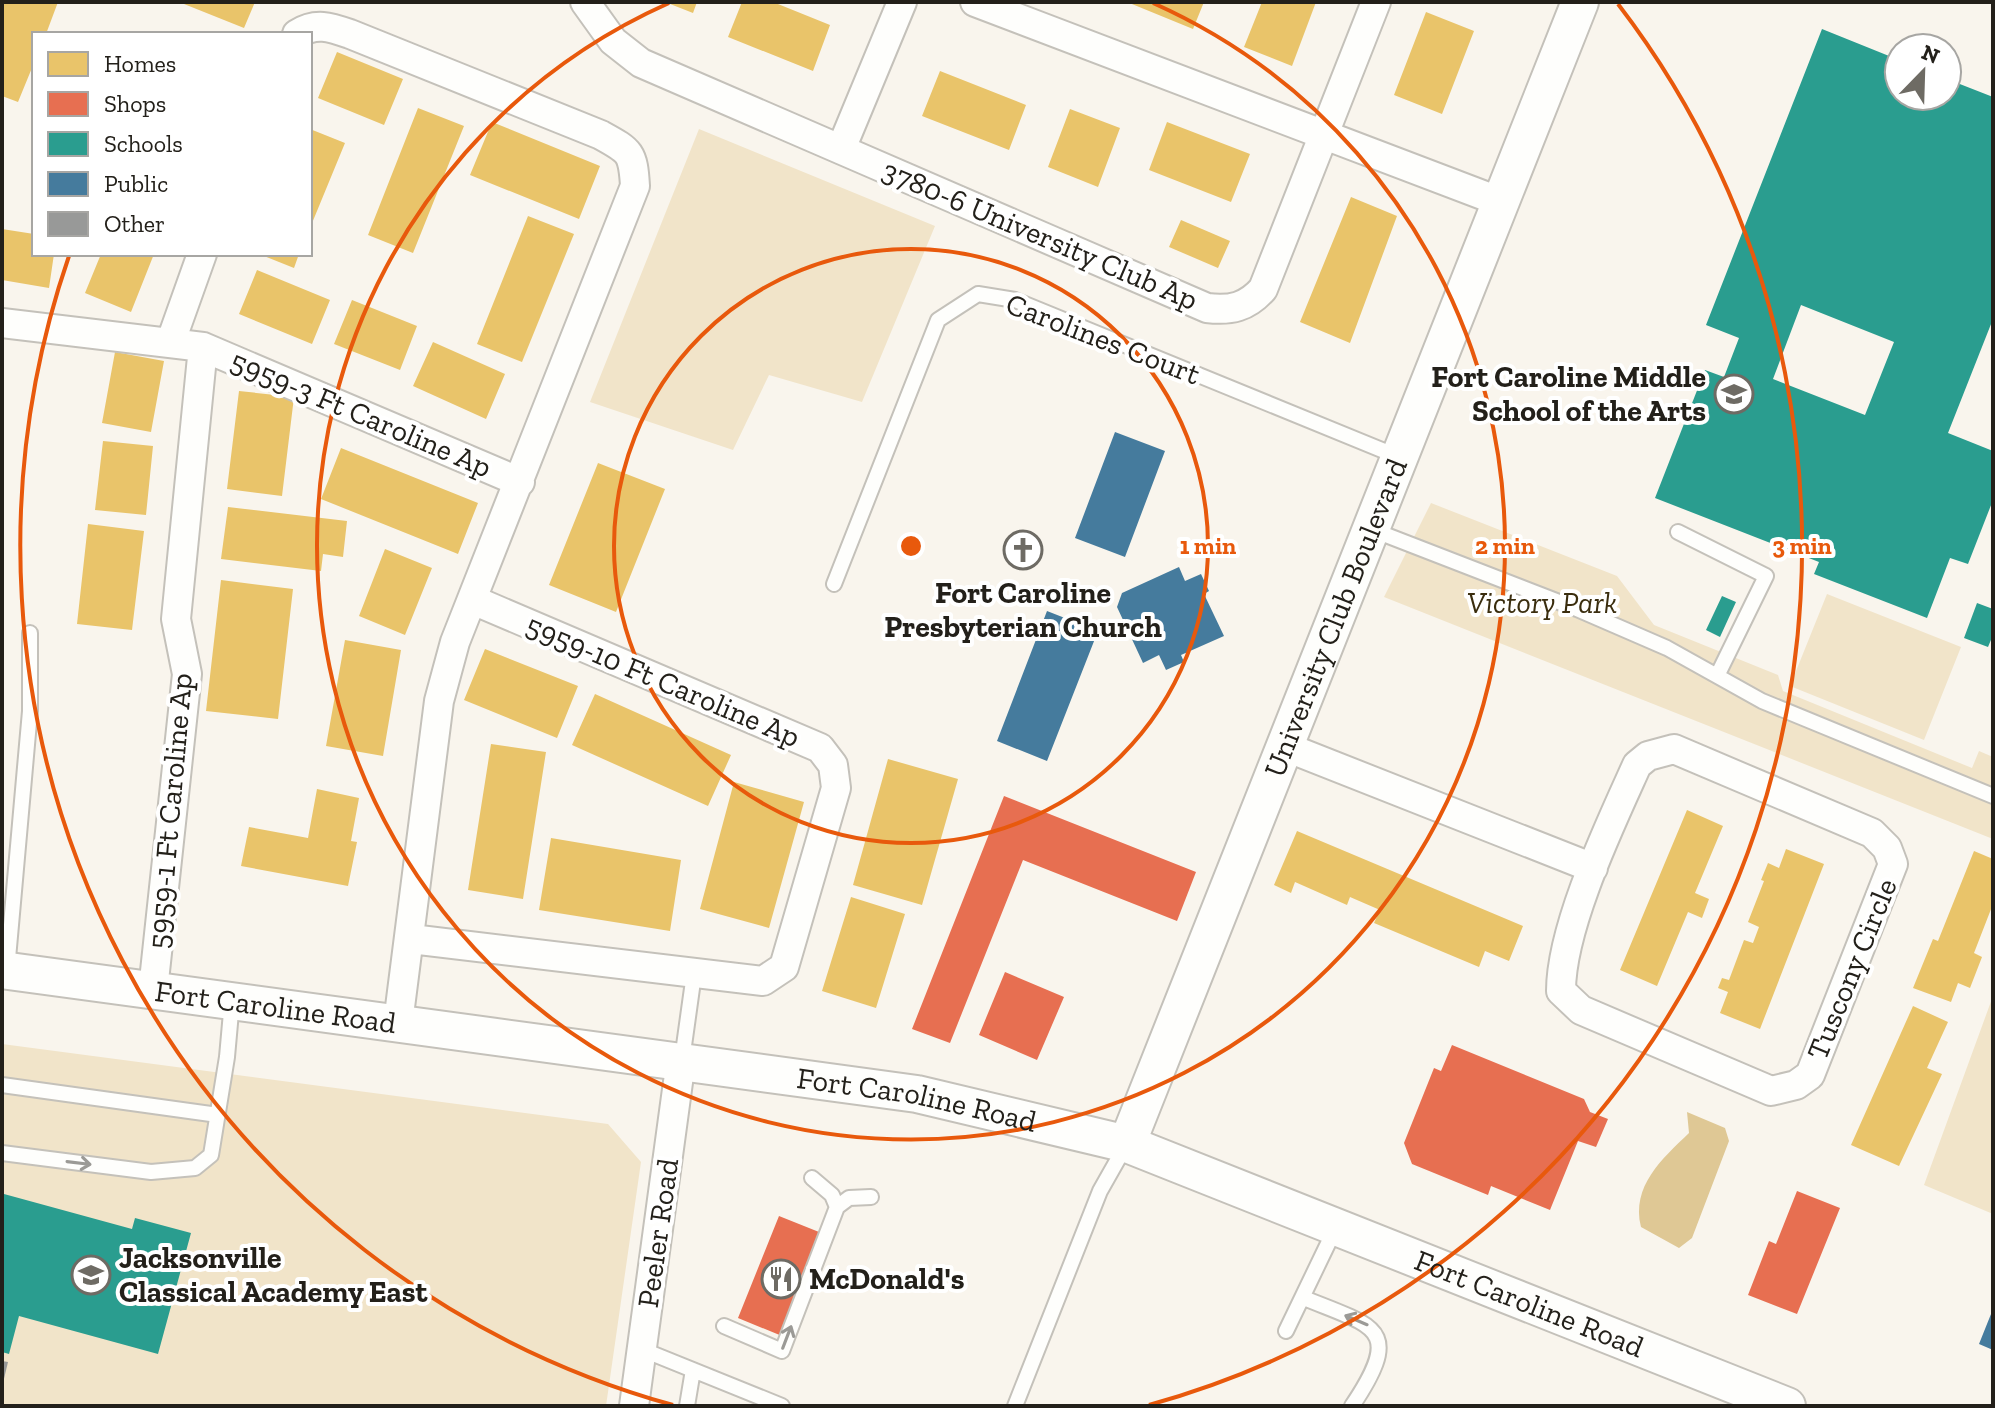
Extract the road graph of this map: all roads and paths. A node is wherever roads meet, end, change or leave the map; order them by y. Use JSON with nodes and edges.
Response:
{"nodes":[{"id":1,"x":585,"y":2,"type":"edge"},
{"id":2,"x":902,"y":2,"type":"edge"},
{"id":3,"x":975,"y":2,"type":"edge"},
{"id":4,"x":1376,"y":2,"type":"edge"},
{"id":5,"x":1580,"y":2,"type":"edge"},
{"id":6,"x":300,"y":32,"type":"edge"},
{"id":7,"x":1323,"y":137,"type":"junction"},
{"id":8,"x":841,"y":149,"type":"junction"},
{"id":9,"x":1501,"y":202,"type":"junction"},
{"id":10,"x":201,"y":256,"type":"edge"},
{"id":11,"x":2,"y":323,"type":"edge"},
{"id":12,"x":171,"y":341,"type":"junction"},
{"id":13,"x":203,"y":347,"type":"junction"},
{"id":14,"x":1401,"y":458,"type":"junction"},
{"id":15,"x":520,"y":482,"type":"junction"},
{"id":16,"x":1372,"y":530,"type":"junction"},
{"id":17,"x":1678,"y":532,"type":"dead end"},
{"id":18,"x":834,"y":584,"type":"dead end"},
{"id":19,"x":473,"y":600,"type":"junction"},
{"id":20,"x":30,"y":633,"type":"dead end"},
{"id":21,"x":1718,"y":674,"type":"junction"},
{"id":22,"x":1286,"y":747,"type":"junction"},
{"id":23,"x":1993,"y":796,"type":"edge"},
{"id":24,"x":1593,"y":868,"type":"junction"},
{"id":25,"x":411,"y":939,"type":"junction"},
{"id":26,"x":5,"y":970,"type":"edge"},
{"id":27,"x":694,"y":974,"type":"junction"},
{"id":28,"x":153,"y":990,"type":"junction"},
{"id":29,"x":232,"y":1001,"type":"junction"},
{"id":30,"x":398,"y":1023,"type":"junction"},
{"id":31,"x":681,"y":1060,"type":"junction"},
{"id":32,"x":2,"y":1085,"type":"edge"},
{"id":33,"x":218,"y":1115,"type":"junction"},
{"id":34,"x":1127,"y":1144,"type":"junction"},
{"id":35,"x":2,"y":1153,"type":"edge"},
{"id":36,"x":812,"y":1178,"type":"dead end"},
{"id":37,"x":871,"y":1197,"type":"dead end"},
{"id":38,"x":837,"y":1207,"type":"junction"},
{"id":39,"x":1336,"y":1226,"type":"junction"},
{"id":40,"x":1304,"y":1298,"type":"junction"},
{"id":41,"x":724,"y":1326,"type":"dead end"},
{"id":42,"x":1286,"y":1331,"type":"dead end"},
{"id":43,"x":641,"y":1349,"type":"junction"},
{"id":44,"x":693,"y":1370,"type":"junction"},
{"id":45,"x":634,"y":1406,"type":"edge"},
{"id":46,"x":687,"y":1406,"type":"edge"},
{"id":47,"x":782,"y":1406,"type":"edge"},
{"id":48,"x":1015,"y":1406,"type":"edge"},
{"id":49,"x":1352,"y":1406,"type":"edge"},
{"id":50,"x":1787,"y":1406,"type":"edge"}],
"edges":[{"from":1,"to":8,"type":"street","name":"3780-6 University Club Ap"},
{"from":2,"to":8,"type":"street"},
{"from":3,"to":7,"type":"street"},
{"from":4,"to":7,"type":"street","name":"3780-6 University Club Ap"},
{"from":5,"to":9,"type":"street","name":"University Club Boulevard"},
{"from":6,"to":15,"type":"street"},
{"from":7,"to":8,"type":"street","name":"3780-6 University Club Ap"},
{"from":7,"to":9,"type":"street"},
{"from":9,"to":14,"type":"street","name":"University Club Boulevard"},
{"from":10,"to":12,"type":"street"},
{"from":11,"to":12,"type":"street","name":"5959-3 Ft Caroline Ap"},
{"from":12,"to":13,"type":"street","name":"5959-3 Ft Caroline Ap"},
{"from":13,"to":15,"type":"street","name":"5959-3 Ft Caroline Ap"},
{"from":13,"to":28,"type":"street","name":"5959-1 Ft Caroline Ap"},
{"from":14,"to":16,"type":"street","name":"University Club Boulevard"},
{"from":14,"to":18,"type":"lane","name":"Carolines Court"},
{"from":15,"to":19,"type":"street"},
{"from":16,"to":21,"type":"lane"},
{"from":16,"to":22,"type":"street","name":"University Club Boulevard"},
{"from":17,"to":21,"type":"lane"},
{"from":19,"to":25,"type":"street"},
{"from":19,"to":27,"type":"street","name":"5959-10 Ft Caroline Ap"},
{"from":20,"to":26,"type":"lane"},
{"from":21,"to":23,"type":"lane"},
{"from":22,"to":24,"type":"street"},
{"from":22,"to":34,"type":"street","name":"University Club Boulevard"},
{"from":24,"to":24,"type":"street","name":"Tuscony Circle"},
{"from":25,"to":27,"type":"street","name":"5959-10 Ft Caroline Ap"},
{"from":25,"to":30,"type":"street"},
{"from":26,"to":28,"type":"street","name":"Fort Caroline Road"},
{"from":27,"to":31,"type":"lane"},
{"from":28,"to":29,"type":"street","name":"Fort Caroline Road"},
{"from":29,"to":30,"type":"street","name":"Fort Caroline Road"},
{"from":29,"to":33,"type":"lane"},
{"from":30,"to":31,"type":"street","name":"Fort Caroline Road"},
{"from":31,"to":34,"type":"street","name":"Fort Caroline Road"},
{"from":31,"to":43,"type":"street","name":"Peeler Road"},
{"from":32,"to":33,"type":"lane"},
{"from":35,"to":33,"type":"lane","one_way":true},
{"from":34,"to":39,"type":"street","name":"Fort Caroline Road"},
{"from":34,"to":48,"type":"lane"},
{"from":36,"to":38,"type":"lane"},
{"from":37,"to":38,"type":"lane"},
{"from":41,"to":38,"type":"lane","one_way":true},
{"from":39,"to":40,"type":"lane"},
{"from":39,"to":50,"type":"street","name":"Fort Caroline Road"},
{"from":40,"to":42,"type":"lane"},
{"from":49,"to":40,"type":"lane","one_way":true},
{"from":43,"to":44,"type":"lane"},
{"from":43,"to":45,"type":"street","name":"Peeler Road"},
{"from":44,"to":46,"type":"lane"},
{"from":44,"to":47,"type":"lane"}]}
